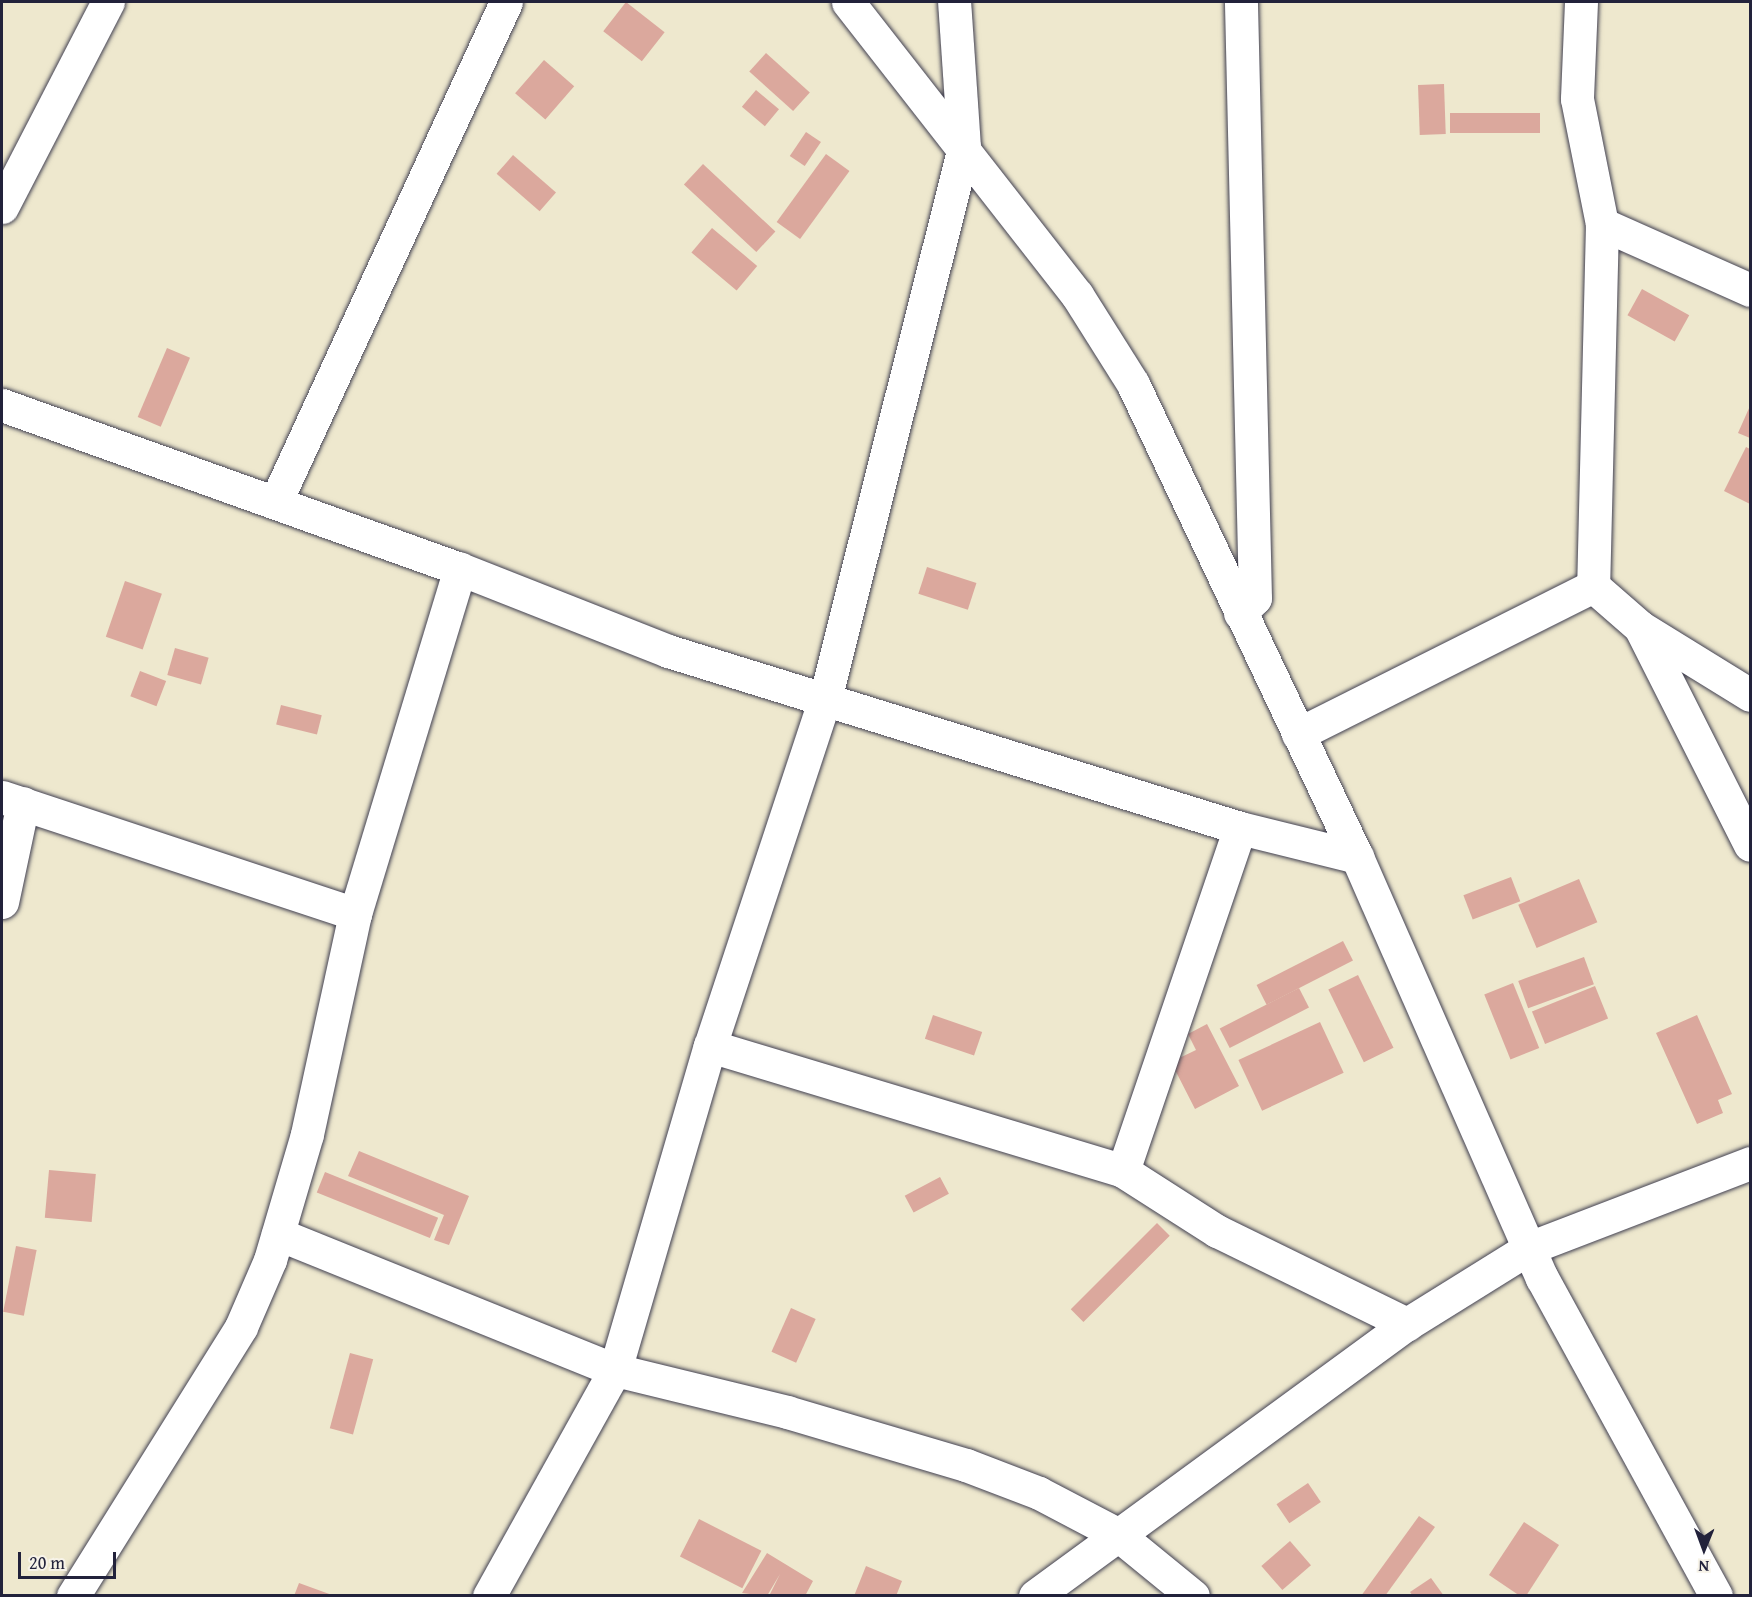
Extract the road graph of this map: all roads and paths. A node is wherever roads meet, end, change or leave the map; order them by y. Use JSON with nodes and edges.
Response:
{"nodes":[{"id":1,"x":108,"y":2,"type":"edge"},
{"id":2,"x":506,"y":2,"type":"edge"},
{"id":3,"x":848,"y":2,"type":"edge"},
{"id":4,"x":954,"y":2,"type":"edge"},
{"id":5,"x":1241,"y":2,"type":"edge"},
{"id":6,"x":1581,"y":2,"type":"edge"},
{"id":7,"x":964,"y":147,"type":"junction"},
{"id":8,"x":2,"y":207,"type":"edge"},
{"id":9,"x":1602,"y":224,"type":"junction"},
{"id":10,"x":1750,"y":290,"type":"edge"},
{"id":11,"x":2,"y":405,"type":"edge"},
{"id":12,"x":276,"y":501,"type":"junction"},
{"id":13,"x":460,"y":569,"type":"junction"},
{"id":14,"x":1593,"y":586,"type":"junction"},
{"id":15,"x":1239,"y":613,"type":"junction"},
{"id":16,"x":1640,"y":627,"type":"junction"},
{"id":17,"x":1750,"y":695,"type":"edge"},
{"id":18,"x":825,"y":699,"type":"junction"},
{"id":19,"x":1298,"y":734,"type":"junction"},
{"id":20,"x":12,"y":800,"type":"edge"},
{"id":21,"x":1239,"y":828,"type":"junction"},
{"id":22,"x":1750,"y":845,"type":"edge"},
{"id":23,"x":1357,"y":857,"type":"junction"},
{"id":24,"x":2,"y":902,"type":"edge"},
{"id":25,"x":355,"y":914,"type":"junction"},
{"id":26,"x":710,"y":1046,"type":"junction"},
{"id":27,"x":1750,"y":1163,"type":"edge"},
{"id":28,"x":1123,"y":1171,"type":"junction"},
{"id":29,"x":278,"y":1234,"type":"junction"},
{"id":30,"x":1529,"y":1248,"type":"junction"},
{"id":31,"x":1407,"y":1323,"type":"junction"},
{"id":32,"x":615,"y":1370,"type":"junction"},
{"id":33,"x":1117,"y":1534,"type":"junction"},
{"id":34,"x":73,"y":1596,"type":"edge"},
{"id":35,"x":489,"y":1596,"type":"edge"},
{"id":36,"x":1035,"y":1596,"type":"edge"},
{"id":37,"x":1193,"y":1596,"type":"edge"},
{"id":38,"x":1716,"y":1596,"type":"edge"}],
"edges":[{"from":1,"to":8,"type":"street"},
{"from":2,"to":12,"type":"street"},
{"from":3,"to":7,"type":"street"},
{"from":4,"to":7,"type":"street"},
{"from":5,"to":15,"type":"street"},
{"from":6,"to":9,"type":"street"},
{"from":7,"to":15,"type":"street"},
{"from":7,"to":18,"type":"street"},
{"from":9,"to":10,"type":"street"},
{"from":9,"to":14,"type":"street"},
{"from":11,"to":12,"type":"street"},
{"from":12,"to":13,"type":"street"},
{"from":13,"to":18,"type":"street"},
{"from":13,"to":25,"type":"street"},
{"from":14,"to":16,"type":"street"},
{"from":14,"to":19,"type":"street"},
{"from":15,"to":19,"type":"street"},
{"from":16,"to":17,"type":"street"},
{"from":16,"to":22,"type":"street"},
{"from":18,"to":21,"type":"street"},
{"from":18,"to":26,"type":"street"},
{"from":19,"to":23,"type":"street"},
{"from":20,"to":24,"type":"street"},
{"from":20,"to":25,"type":"street"},
{"from":21,"to":23,"type":"street"},
{"from":21,"to":28,"type":"street"},
{"from":23,"to":30,"type":"street"},
{"from":25,"to":29,"type":"street"},
{"from":26,"to":28,"type":"street"},
{"from":26,"to":32,"type":"street"},
{"from":27,"to":30,"type":"street"},
{"from":28,"to":31,"type":"street"},
{"from":29,"to":32,"type":"street"},
{"from":29,"to":34,"type":"street"},
{"from":30,"to":31,"type":"street"},
{"from":30,"to":38,"type":"street"},
{"from":31,"to":33,"type":"street"},
{"from":32,"to":33,"type":"street"},
{"from":32,"to":35,"type":"street"},
{"from":33,"to":36,"type":"street"},
{"from":33,"to":37,"type":"street"}]}
